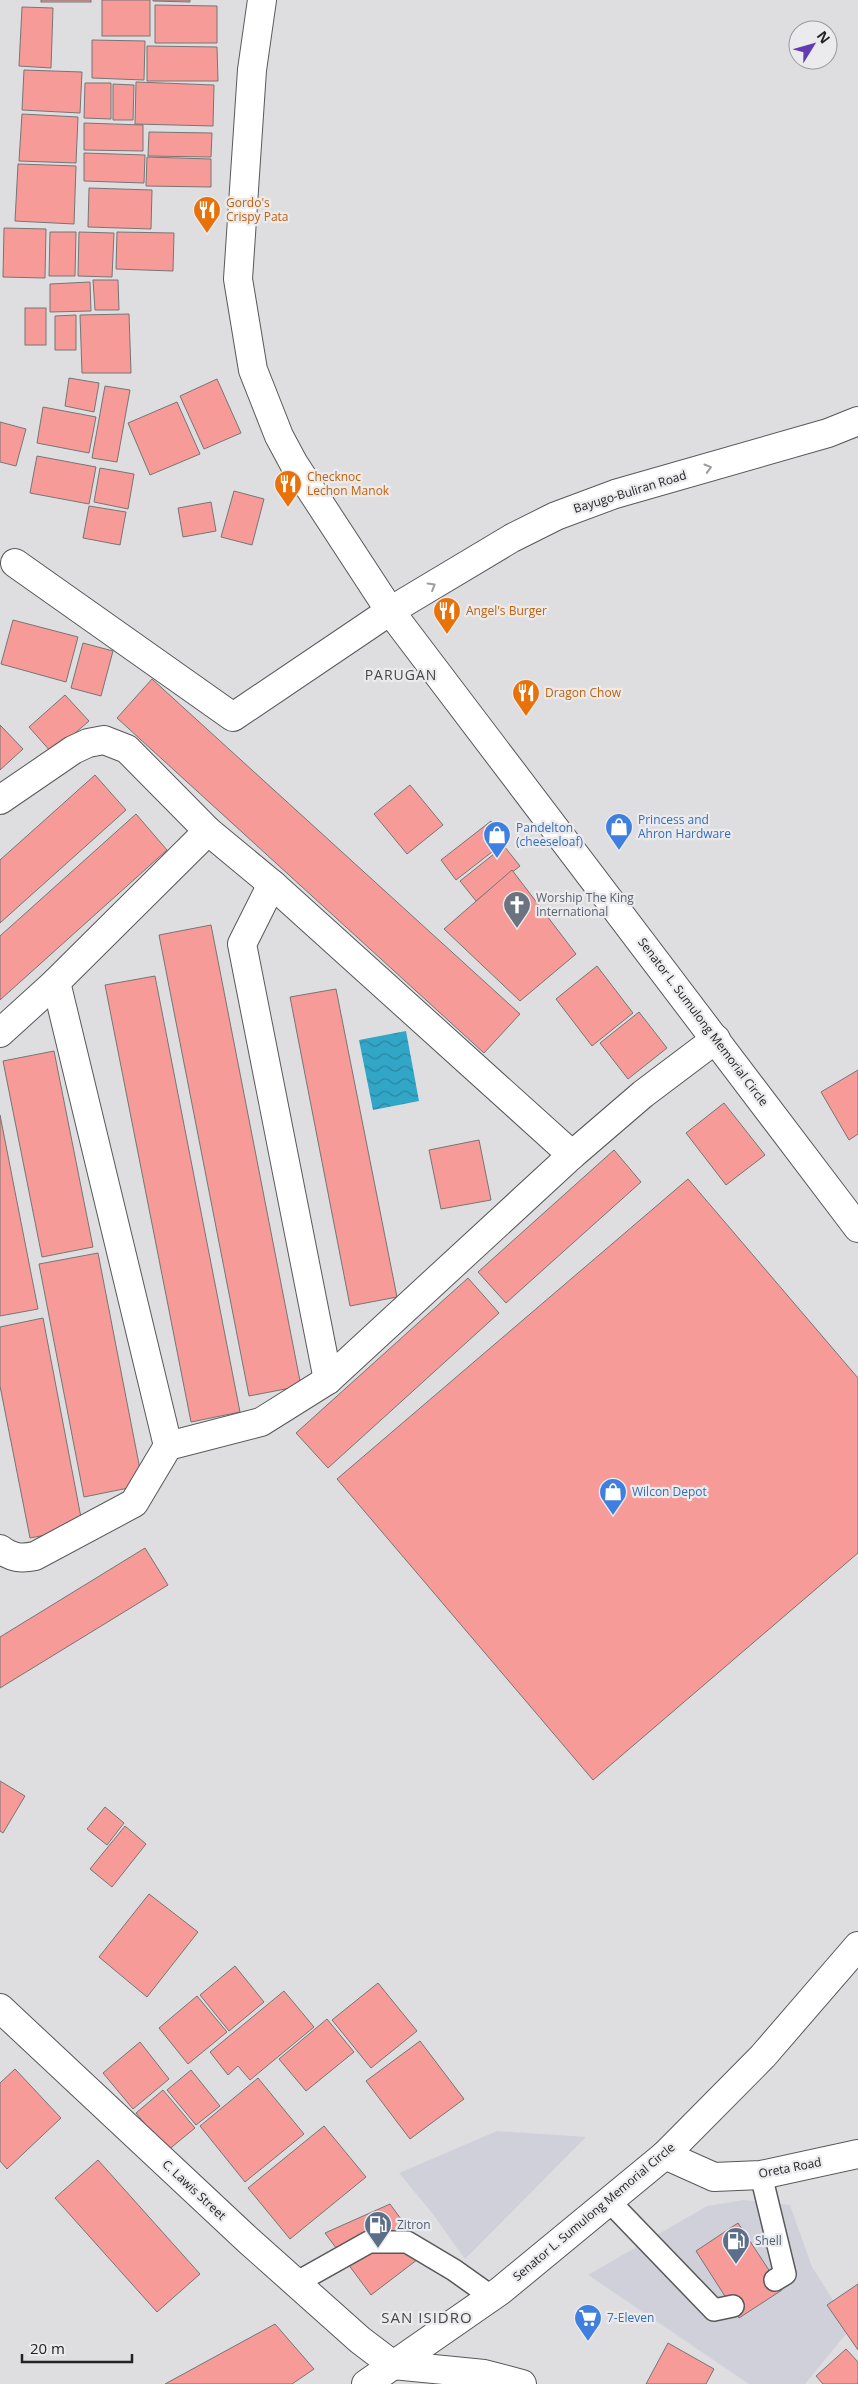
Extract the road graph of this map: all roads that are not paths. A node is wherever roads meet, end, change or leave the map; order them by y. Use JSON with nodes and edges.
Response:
{"nodes":[{"id":1,"x":247,"y":0,"type":"edge"},
{"id":2,"x":262,"y":0,"type":"edge"},
{"id":3,"x":252,"y":70,"type":"junction"},
{"id":4,"x":858,"y":421,"type":"edge"},
{"id":5,"x":15,"y":563,"type":"dead end"},
{"id":6,"x":390,"y":611,"type":"junction"},
{"id":7,"x":0,"y":800,"type":"edge"},
{"id":8,"x":208,"y":831,"type":"junction"},
{"id":9,"x":272,"y":884,"type":"junction"},
{"id":10,"x":56,"y":982,"type":"junction"},
{"id":11,"x":0,"y":1033,"type":"edge"},
{"id":12,"x":716,"y":1038,"type":"junction"},
{"id":13,"x":572,"y":1155,"type":"junction"},
{"id":14,"x":858,"y":1228,"type":"edge"},
{"id":15,"x":328,"y":1380,"type":"junction"},
{"id":16,"x":168,"y":1446,"type":"junction"},
{"id":17,"x":0,"y":1549,"type":"edge"},
{"id":18,"x":858,"y":1946,"type":"edge"},
{"id":19,"x":0,"y":2008,"type":"edge"},
{"id":20,"x":858,"y":2154,"type":"edge"},
{"id":21,"x":665,"y":2155,"type":"junction"},
{"id":22,"x":761,"y":2175,"type":"junction"},
{"id":23,"x":610,"y":2201,"type":"junction"},
{"id":24,"x":775,"y":2280,"type":"dead end"},
{"id":25,"x":296,"y":2283,"type":"junction"},
{"id":26,"x":492,"y":2297,"type":"junction"},
{"id":27,"x":734,"y":2306,"type":"dead end"},
{"id":28,"x":393,"y":2365,"type":"junction"},
{"id":29,"x":512,"y":2383,"type":"edge"},
{"id":30,"x":366,"y":2384,"type":"edge"}],
"edges":[{"from":1,"to":3,"type":"street","name":"Senator L. Sumulong Memorial Circle"},
{"from":2,"to":3,"type":"street","name":"Senator L. Sumulong Memorial Circle"},
{"from":3,"to":6,"type":"street","name":"Senator L. Sumulong Memorial Circle"},
{"from":6,"to":4,"type":"street","name":"Bayugo-Buliran Road","one_way":true},
{"from":5,"to":6,"type":"street","name":"Bayugo-Buliran Road"},
{"from":6,"to":12,"type":"street","name":"Senator L. Sumulong Memorial Circle"},
{"from":7,"to":8,"type":"street"},
{"from":8,"to":9,"type":"street"},
{"from":8,"to":10,"type":"street"},
{"from":9,"to":13,"type":"street"},
{"from":9,"to":15,"type":"street"},
{"from":10,"to":11,"type":"street"},
{"from":10,"to":16,"type":"street"},
{"from":12,"to":13,"type":"street"},
{"from":12,"to":14,"type":"street","name":"Senator L. Sumulong Memorial Circle"},
{"from":13,"to":15,"type":"street"},
{"from":15,"to":16,"type":"street"},
{"from":16,"to":17,"type":"street"},
{"from":18,"to":21,"type":"street","name":"Senator L. Sumulong Memorial Circle"},
{"from":19,"to":25,"type":"street","name":"C. Lawis Street"},
{"from":20,"to":22,"type":"street","name":"Oreta Road"},
{"from":21,"to":22,"type":"street","name":"Oreta Road"},
{"from":21,"to":23,"type":"street","name":"Senator L. Sumulong Memorial Circle"},
{"from":22,"to":24,"type":"lane"},
{"from":23,"to":26,"type":"street","name":"Senator L. Sumulong Memorial Circle"},
{"from":23,"to":27,"type":"lane"},
{"from":25,"to":26,"type":"lane"},
{"from":25,"to":28,"type":"street","name":"C. Lawis Street"},
{"from":26,"to":28,"type":"street","name":"Senator L. Sumulong Memorial Circle"},
{"from":28,"to":29,"type":"street"},
{"from":28,"to":30,"type":"street","name":"Senator L. Sumulong Memorial Circle"}]}
